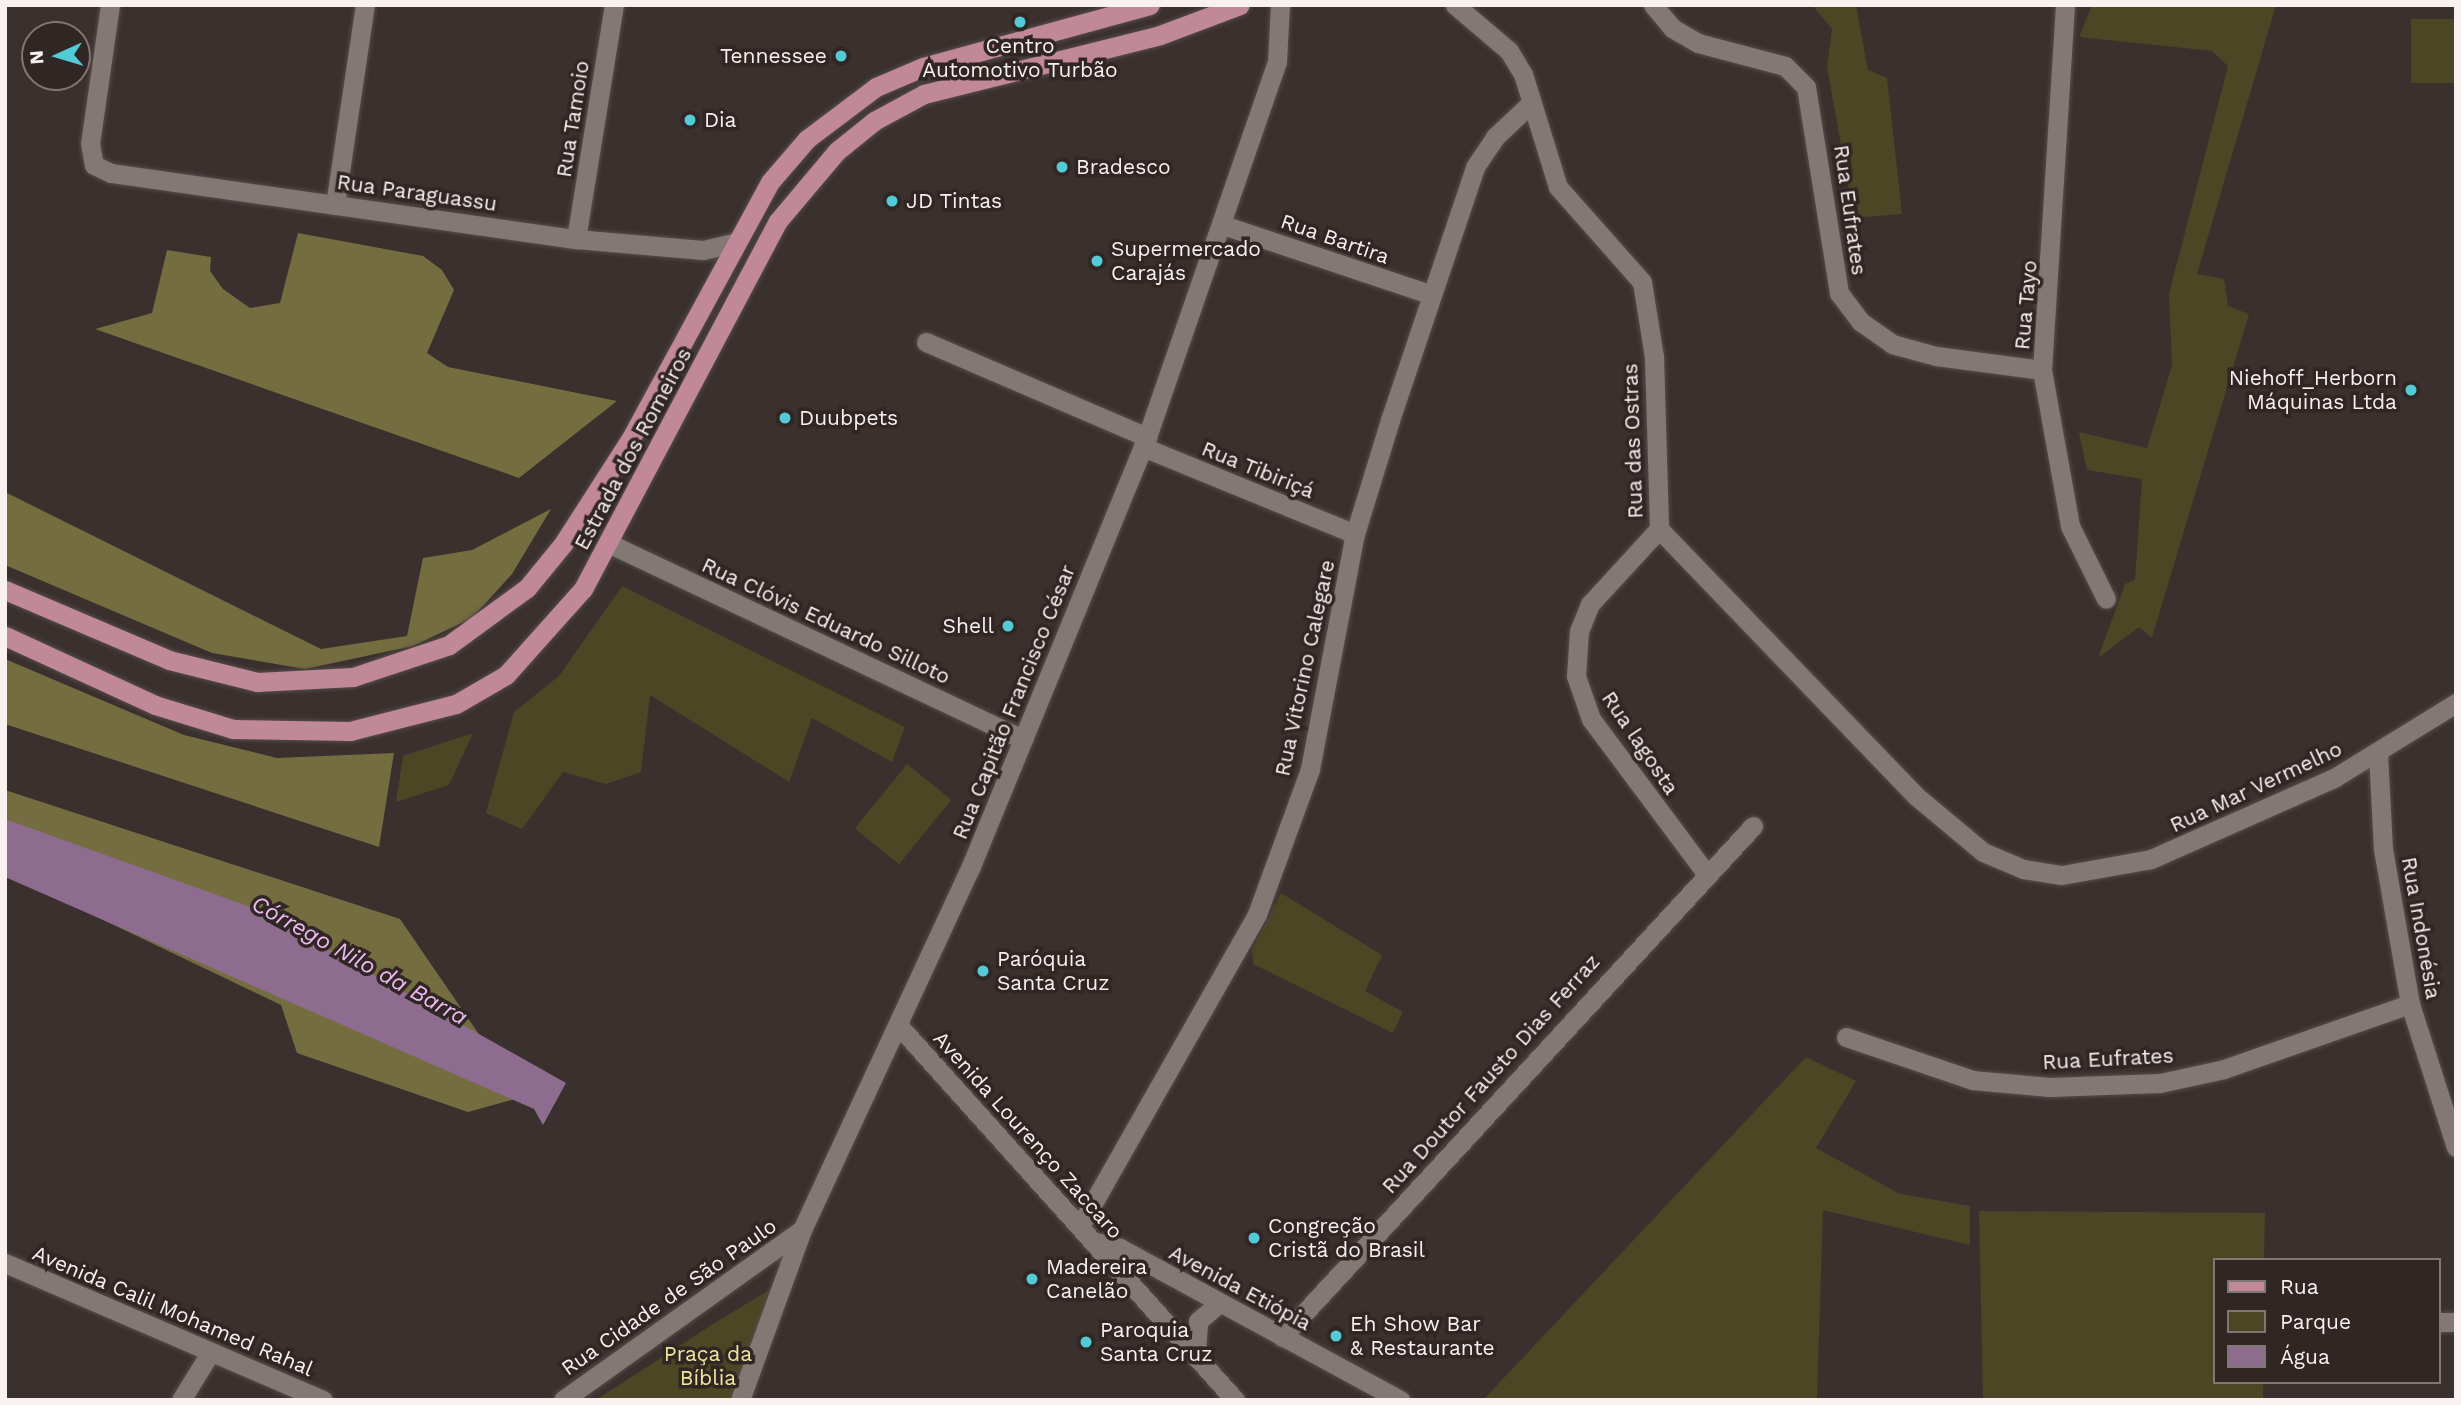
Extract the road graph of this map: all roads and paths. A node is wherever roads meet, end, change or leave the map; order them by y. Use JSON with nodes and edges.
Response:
{"nodes":[{"id":1,"x":110,"y":5,"type":"edge"},
{"id":2,"x":365,"y":5,"type":"edge"},
{"id":3,"x":614,"y":5,"type":"edge"},
{"id":4,"x":1150,"y":5,"type":"edge"},
{"id":5,"x":1240,"y":5,"type":"edge"},
{"id":6,"x":1280,"y":5,"type":"edge"},
{"id":7,"x":1455,"y":5,"type":"edge"},
{"id":8,"x":1653,"y":5,"type":"edge"},
{"id":9,"x":2065,"y":5,"type":"edge"},
{"id":10,"x":1529,"y":105,"type":"junction"},
{"id":11,"x":335,"y":205,"type":"junction"},
{"id":12,"x":1223,"y":225,"type":"junction"},
{"id":13,"x":576,"y":239,"type":"junction"},
{"id":14,"x":734,"y":243,"type":"junction"},
{"id":15,"x":1432,"y":295,"type":"junction"},
{"id":16,"x":926,"y":342,"type":"dead end"},
{"id":17,"x":2042,"y":370,"type":"junction"},
{"id":18,"x":1145,"y":442,"type":"junction"},
{"id":19,"x":1659,"y":529,"type":"junction"},
{"id":20,"x":1355,"y":534,"type":"junction"},
{"id":21,"x":610,"y":544,"type":"junction"},
{"id":22,"x":5,"y":590,"type":"edge"},
{"id":23,"x":2106,"y":598,"type":"dead end"},
{"id":24,"x":5,"y":636,"type":"edge"},
{"id":25,"x":2456,"y":704,"type":"edge"},
{"id":26,"x":1023,"y":739,"type":"junction"},
{"id":27,"x":2378,"y":754,"type":"junction"},
{"id":28,"x":1753,"y":826,"type":"dead end"},
{"id":29,"x":1705,"y":872,"type":"junction"},
{"id":30,"x":2062,"y":875,"type":"joint"},
{"id":31,"x":2410,"y":1004,"type":"junction"},
{"id":32,"x":899,"y":1026,"type":"junction"},
{"id":33,"x":1846,"y":1037,"type":"dead end"},
{"id":34,"x":2456,"y":1147,"type":"edge"},
{"id":35,"x":802,"y":1230,"type":"junction"},
{"id":36,"x":1086,"y":1234,"type":"junction"},
{"id":37,"x":5,"y":1264,"type":"edge"},
{"id":38,"x":1218,"y":1304,"type":"junction"},
{"id":39,"x":1282,"y":1337,"type":"junction"},
{"id":40,"x":1196,"y":1352,"type":"junction"},
{"id":41,"x":209,"y":1353,"type":"junction"},
{"id":42,"x":181,"y":1400,"type":"edge"},
{"id":43,"x":323,"y":1400,"type":"edge"},
{"id":44,"x":563,"y":1400,"type":"edge"},
{"id":45,"x":740,"y":1400,"type":"edge"},
{"id":46,"x":1236,"y":1400,"type":"edge"},
{"id":47,"x":1400,"y":1400,"type":"edge"}],
"edges":[{"from":1,"to":11,"type":"street","name":"Rua Paraguassu"},
{"from":2,"to":11,"type":"street"},
{"from":3,"to":13,"type":"street","name":"Rua Tamoio"},
{"from":4,"to":14,"type":"main road","name":"Estrada dos Romeiros"},
{"from":5,"to":21,"type":"main road","name":"Estrada dos Romeiros"},
{"from":6,"to":12,"type":"street","name":"Rua Capitão Francisco César"},
{"from":7,"to":10,"type":"street","name":"Rua das Ostras"},
{"from":8,"to":17,"type":"street","name":"Rua Eufrates"},
{"from":9,"to":17,"type":"street","name":"Rua Tayo"},
{"from":10,"to":15,"type":"street","name":"Rua Vitorino Calegare"},
{"from":10,"to":19,"type":"street","name":"Rua das Ostras"},
{"from":11,"to":13,"type":"street","name":"Rua Paraguassu"},
{"from":12,"to":15,"type":"street","name":"Rua Bartira"},
{"from":12,"to":18,"type":"street","name":"Rua Capitão Francisco César"},
{"from":13,"to":14,"type":"street","name":"Rua Paraguassu"},
{"from":14,"to":22,"type":"main road","name":"Estrada dos Romeiros"},
{"from":15,"to":20,"type":"street","name":"Rua Vitorino Calegare"},
{"from":16,"to":18,"type":"street","name":"Rua Tibiriçá"},
{"from":17,"to":23,"type":"street","name":"Rua Tayo"},
{"from":18,"to":20,"type":"street","name":"Rua Tibiriçá"},
{"from":18,"to":26,"type":"street","name":"Rua Capitão Francisco César"},
{"from":19,"to":29,"type":"street","name":"Rua lagosta"},
{"from":19,"to":30,"type":"street","name":"Rua das Ostras"},
{"from":20,"to":36,"type":"street","name":"Rua Vitorino Calegare"},
{"from":21,"to":24,"type":"main road","name":"Estrada dos Romeiros"},
{"from":21,"to":26,"type":"street","name":"Rua Clóvis Eduardo Silloto"},
{"from":25,"to":27,"type":"street","name":"Rua Mar Vermelho"},
{"from":26,"to":32,"type":"street","name":"Rua Capitão Francisco César"},
{"from":27,"to":30,"type":"street","name":"Rua Mar Vermelho"},
{"from":27,"to":31,"type":"street","name":"Rua Indonésia"},
{"from":28,"to":29,"type":"street","name":"Rua Doutor Fausto Dias Ferraz"},
{"from":29,"to":39,"type":"street","name":"Rua Doutor Fausto Dias Ferraz"},
{"from":31,"to":33,"type":"street","name":"Rua Eufrates"},
{"from":31,"to":34,"type":"street","name":"Rua Indonésia"},
{"from":32,"to":35,"type":"street","name":"Rua Capitão Francisco César"},
{"from":32,"to":36,"type":"street","name":"Avenida Lourenço Zaccaro"},
{"from":35,"to":44,"type":"street","name":"Rua Cidade de São Paulo"},
{"from":35,"to":45,"type":"street","name":"Rua Capitão Francisco César"},
{"from":36,"to":38,"type":"street","name":"Avenida Etiópia"},
{"from":36,"to":40,"type":"street","name":"Avenida Lourenço Zaccaro"},
{"from":37,"to":41,"type":"street","name":"Avenida Calil Mohamed Rahal"},
{"from":38,"to":39,"type":"street","name":"Avenida Etiópia"},
{"from":38,"to":40,"type":"street"},
{"from":39,"to":47,"type":"street","name":"Avenida Etiópia"},
{"from":40,"to":46,"type":"street","name":"Avenida Lourenço Zaccaro"},
{"from":41,"to":42,"type":"street"},
{"from":41,"to":43,"type":"street","name":"Avenida Calil Mohamed Rahal"}]}
